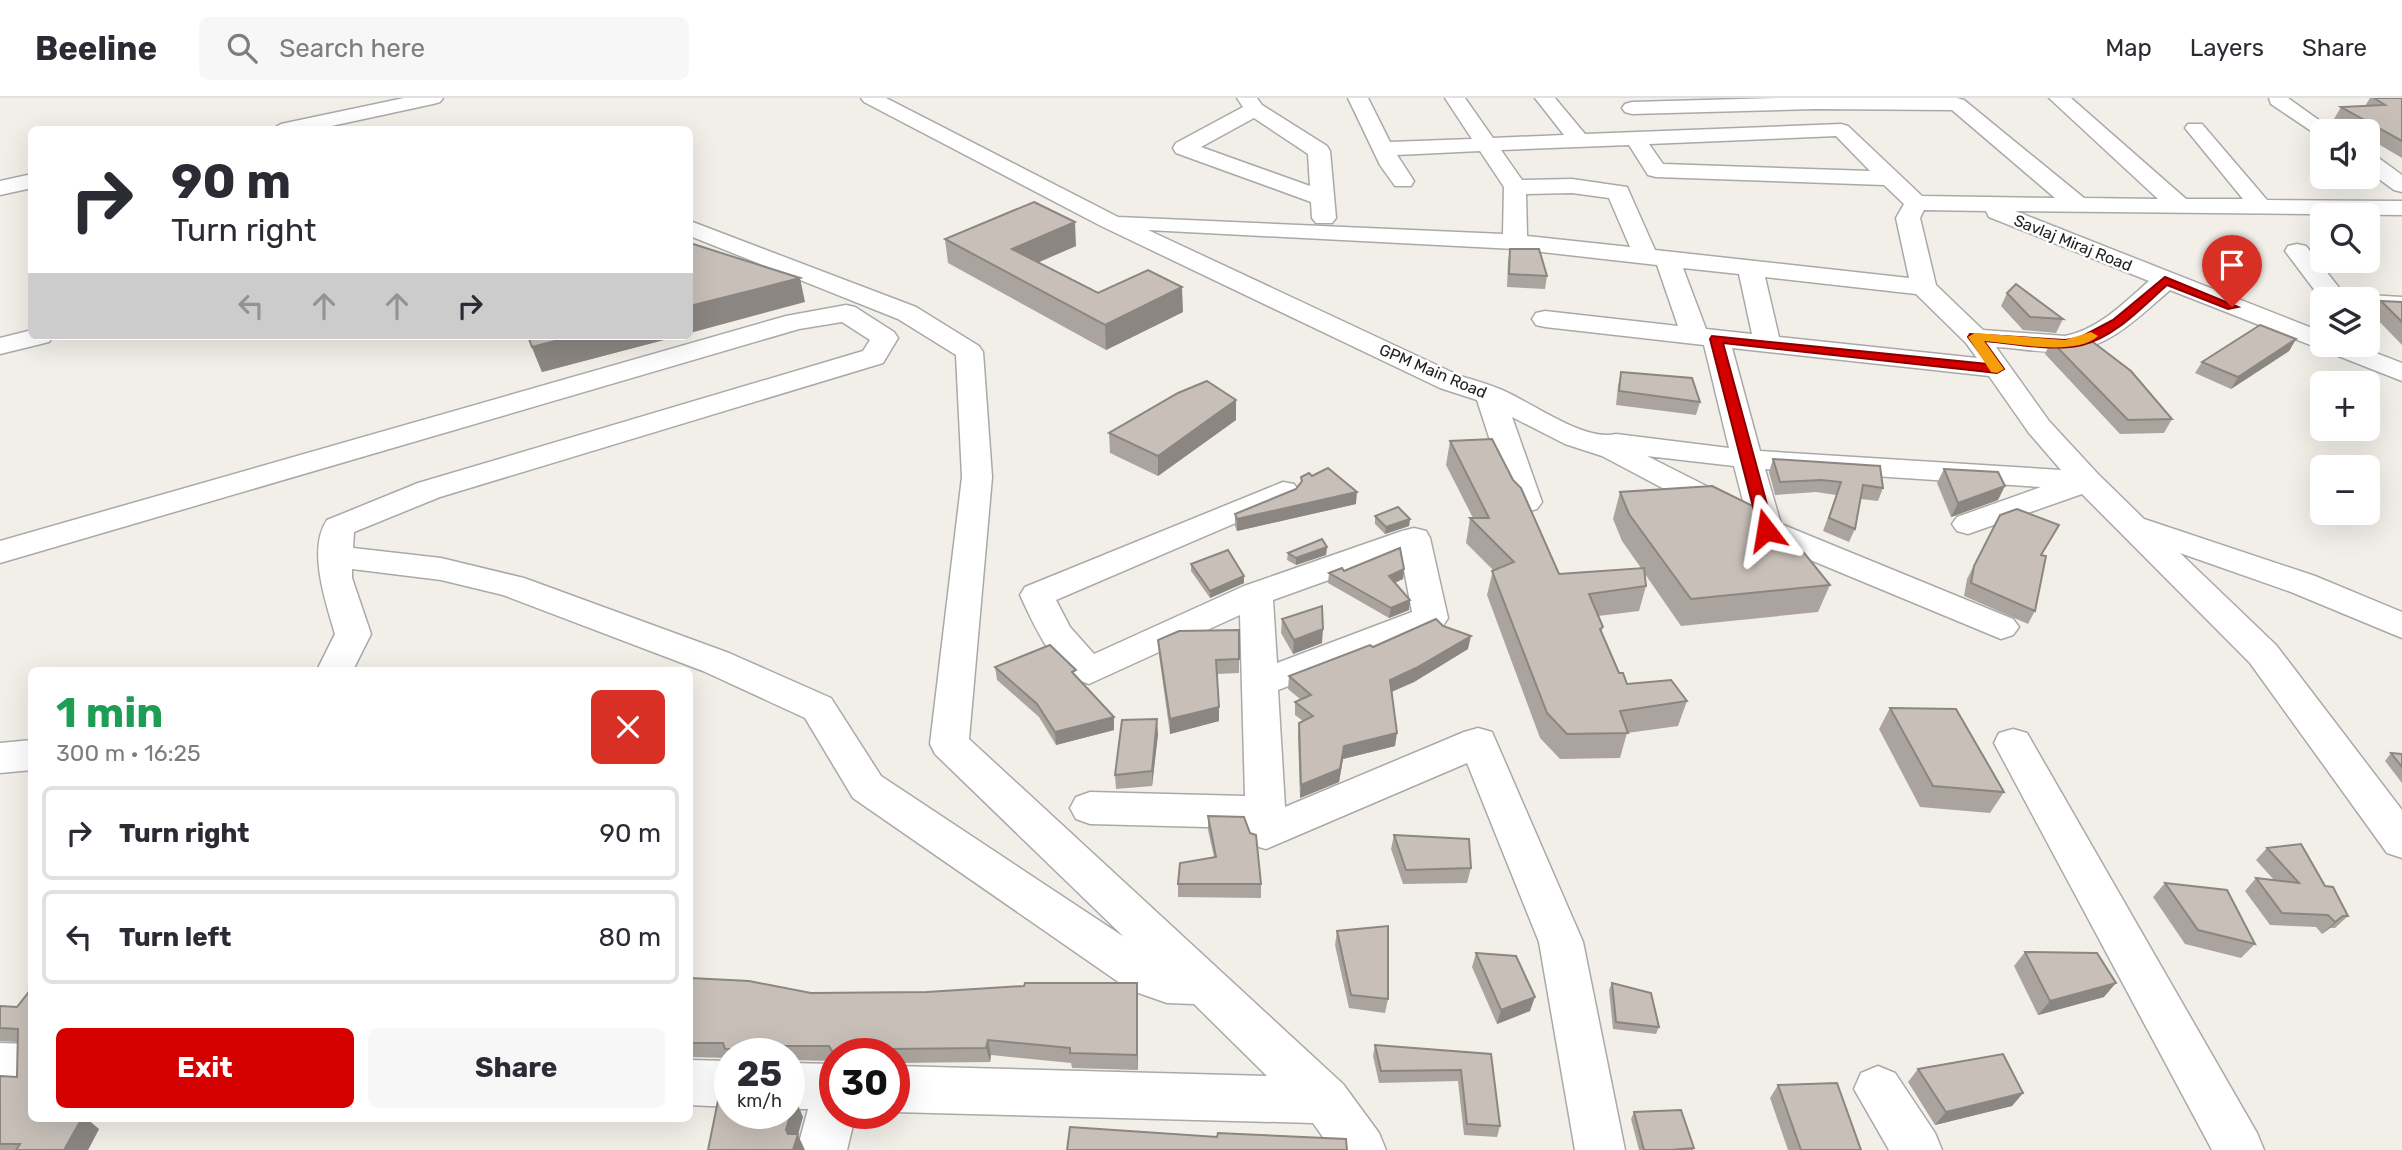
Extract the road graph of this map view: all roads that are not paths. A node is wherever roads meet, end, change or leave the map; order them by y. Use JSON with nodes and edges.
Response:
{"nodes":[{"id":1,"x":433,"y":98,"type":"edge"},
{"id":2,"x":872,"y":98,"type":"edge"},
{"id":3,"x":1358,"y":98,"type":"edge"},
{"id":4,"x":1455,"y":98,"type":"edge"},
{"id":5,"x":1545,"y":98,"type":"edge"},
{"id":6,"x":2059,"y":98,"type":"edge"},
{"id":7,"x":2278,"y":100,"type":"edge"},
{"id":8,"x":1813,"y":101,"type":"edge"},
{"id":9,"x":1953,"y":101,"type":"edge"},
{"id":10,"x":1251,"y":103,"type":"edge"},
{"id":11,"x":1632,"y":108,"type":"dead end"},
{"id":12,"x":2310,"y":122,"type":"edge"},
{"id":13,"x":300,"y":126,"type":"edge"},
{"id":14,"x":2195,"y":128,"type":"dead end"},
{"id":15,"x":1841,"y":130,"type":"junction"},
{"id":16,"x":1635,"y":139,"type":"junction"},
{"id":17,"x":1580,"y":142,"type":"junction"},
{"id":18,"x":1486,"y":146,"type":"junction"},
{"id":19,"x":1383,"y":149,"type":"junction"},
{"id":20,"x":2380,"y":169,"type":"edge"},
{"id":21,"x":1888,"y":178,"type":"junction"},
{"id":22,"x":1403,"y":181,"type":"dead end"},
{"id":23,"x":28,"y":182,"type":"edge"},
{"id":24,"x":2402,"y":185,"type":"edge"},
{"id":25,"x":1514,"y":187,"type":"junction"},
{"id":26,"x":0,"y":188,"type":"edge"},
{"id":27,"x":1322,"y":198,"type":"junction"},
{"id":28,"x":1916,"y":203,"type":"junction"},
{"id":29,"x":2077,"y":204,"type":"junction"},
{"id":30,"x":1981,"y":206,"type":"junction"},
{"id":31,"x":2180,"y":206,"type":"junction"},
{"id":32,"x":2261,"y":207,"type":"junction"},
{"id":33,"x":2402,"y":208,"type":"edge"},
{"id":34,"x":1110,"y":221,"type":"junction"},
{"id":35,"x":693,"y":229,"type":"edge"},
{"id":36,"x":1325,"y":232,"type":"junction"},
{"id":37,"x":1515,"y":242,"type":"junction"},
{"id":38,"x":2297,"y":251,"type":"dead end"},
{"id":39,"x":1656,"y":258,"type":"junction"},
{"id":40,"x":1751,"y":268,"type":"junction"},
{"id":41,"x":2165,"y":281,"type":"junction"},
{"id":42,"x":1924,"y":287,"type":"junction"},
{"id":43,"x":2326,"y":287,"type":"edge"},
{"id":44,"x":2380,"y":304,"type":"edge"},
{"id":45,"x":2402,"y":305,"type":"edge"},
{"id":46,"x":1545,"y":319,"type":"dead end"},
{"id":47,"x":2310,"y":336,"type":"edge"},
{"id":48,"x":1975,"y":337,"type":"junction"},
{"id":49,"x":1705,"y":338,"type":"junction"},
{"id":50,"x":28,"y":339,"type":"edge"},
{"id":51,"x":1768,"y":345,"type":"junction"},
{"id":52,"x":0,"y":346,"type":"edge"},
{"id":53,"x":2376,"y":357,"type":"edge"},
{"id":54,"x":1997,"y":369,"type":"junction"},
{"id":55,"x":2401,"y":372,"type":"edge"},
{"id":56,"x":1490,"y":396,"type":"junction"},
{"id":57,"x":1574,"y":438,"type":"junction"},
{"id":58,"x":1749,"y":459,"type":"junction"},
{"id":59,"x":2087,"y":481,"type":"junction"},
{"id":60,"x":1283,"y":491,"type":"edge"},
{"id":61,"x":1526,"y":502,"type":"edge"},
{"id":62,"x":1968,"y":524,"type":"dead end"},
{"id":63,"x":2132,"y":525,"type":"junction"},
{"id":64,"x":1766,"y":530,"type":"junction"},
{"id":65,"x":0,"y":552,"type":"edge"},
{"id":66,"x":337,"y":557,"type":"junction"},
{"id":67,"x":1256,"y":594,"type":"junction"},
{"id":68,"x":2402,"y":626,"type":"edge"},
{"id":69,"x":2001,"y":627,"type":"dead end"},
{"id":70,"x":336,"y":667,"type":"edge"},
{"id":71,"x":1260,"y":682,"type":"junction"},
{"id":72,"x":2013,"y":743,"type":"dead end"},
{"id":73,"x":28,"y":755,"type":"edge"},
{"id":74,"x":0,"y":758,"type":"edge"},
{"id":75,"x":1090,"y":808,"type":"dead end"},
{"id":76,"x":1266,"y":813,"type":"junction"},
{"id":77,"x":2402,"y":841,"type":"edge"},
{"id":78,"x":1203,"y":985,"type":"junction"},
{"id":79,"x":0,"y":1065,"type":"edge"},
{"id":80,"x":28,"y":1066,"type":"edge"},
{"id":81,"x":693,"y":1083,"type":"edge"},
{"id":82,"x":714,"y":1084,"type":"edge"},
{"id":83,"x":910,"y":1089,"type":"edge"},
{"id":84,"x":1878,"y":1089,"type":"dead end"},
{"id":85,"x":1326,"y":1100,"type":"junction"},
{"id":86,"x":827,"y":1129,"type":"edge"},
{"id":87,"x":822,"y":1150,"type":"edge"},
{"id":88,"x":1361,"y":1150,"type":"edge"},
{"id":89,"x":1600,"y":1150,"type":"edge"},
{"id":90,"x":1917,"y":1150,"type":"edge"},
{"id":91,"x":2239,"y":1150,"type":"edge"}],
"edges":[{"from":1,"to":13,"type":"street"},
{"from":2,"to":34,"type":"street","name":"GPM Main Road"},
{"from":3,"to":19,"type":"street"},
{"from":4,"to":18,"type":"street"},
{"from":5,"to":17,"type":"street"},
{"from":6,"to":31,"type":"street"},
{"from":7,"to":12,"type":"street"},
{"from":8,"to":9,"type":"street"},
{"from":8,"to":11,"type":"street"},
{"from":8,"to":15,"type":"street"},
{"from":9,"to":29,"type":"street"},
{"from":10,"to":27,"type":"street"},
{"from":10,"to":27,"type":"street"},
{"from":14,"to":32,"type":"street"},
{"from":15,"to":16,"type":"street"},
{"from":15,"to":21,"type":"street"},
{"from":16,"to":17,"type":"street"},
{"from":16,"to":21,"type":"street"},
{"from":17,"to":18,"type":"street"},
{"from":18,"to":19,"type":"street"},
{"from":18,"to":25,"type":"street"},
{"from":19,"to":22,"type":"street"},
{"from":20,"to":24,"type":"street"},
{"from":21,"to":28,"type":"street"},
{"from":23,"to":26,"type":"street"},
{"from":25,"to":37,"type":"street"},
{"from":25,"to":39,"type":"street"},
{"from":27,"to":36,"type":"street"},
{"from":28,"to":30,"type":"street"},
{"from":28,"to":42,"type":"street"},
{"from":29,"to":30,"type":"street"},
{"from":29,"to":31,"type":"street"},
{"from":30,"to":41,"type":"street","name":"Savlaj Miraj Road"},
{"from":31,"to":32,"type":"street"},
{"from":32,"to":33,"type":"street"},
{"from":34,"to":36,"type":"street"},
{"from":34,"to":56,"type":"street","name":"GPM Main Road"},
{"from":35,"to":78,"type":"street"},
{"from":36,"to":37,"type":"street"},
{"from":37,"to":39,"type":"street"},
{"from":38,"to":43,"type":"street"},
{"from":39,"to":40,"type":"street"},
{"from":39,"to":49,"type":"street"},
{"from":40,"to":42,"type":"street"},
{"from":40,"to":51,"type":"street"},
{"from":41,"to":47,"type":"street","name":"Savlaj Miraj Road"},
{"from":41,"to":48,"type":"street"},
{"from":42,"to":48,"type":"street"},
{"from":44,"to":45,"type":"street"},
{"from":46,"to":49,"type":"street"},
{"from":48,"to":54,"type":"street"},
{"from":49,"to":51,"type":"street"},
{"from":49,"to":58,"type":"street"},
{"from":50,"to":52,"type":"street"},
{"from":51,"to":54,"type":"street"},
{"from":53,"to":55,"type":"street"},
{"from":54,"to":59,"type":"street"},
{"from":56,"to":57,"type":"street","name":"GPM Main Road"},
{"from":56,"to":61,"type":"street"},
{"from":57,"to":58,"type":"street"},
{"from":57,"to":64,"type":"street","name":"GPM Main Road"},
{"from":58,"to":59,"type":"street"},
{"from":58,"to":64,"type":"street"},
{"from":59,"to":62,"type":"street"},
{"from":59,"to":63,"type":"street"},
{"from":60,"to":67,"type":"street"},
{"from":63,"to":68,"type":"street"},
{"from":63,"to":77,"type":"street"},
{"from":64,"to":69,"type":"street","name":"GPM Main Road"},
{"from":65,"to":66,"type":"street"},
{"from":66,"to":70,"type":"street"},
{"from":66,"to":78,"type":"street"},
{"from":67,"to":71,"type":"street"},
{"from":67,"to":71,"type":"street"},
{"from":71,"to":76,"type":"street"},
{"from":72,"to":91,"type":"street"},
{"from":73,"to":74,"type":"street"},
{"from":75,"to":76,"type":"street"},
{"from":76,"to":89,"type":"street"},
{"from":78,"to":85,"type":"street"},
{"from":79,"to":80,"type":"street"},
{"from":81,"to":82,"type":"street"},
{"from":83,"to":85,"type":"street"},
{"from":84,"to":90,"type":"street"},
{"from":85,"to":88,"type":"street"},
{"from":86,"to":87,"type":"street"}]}
